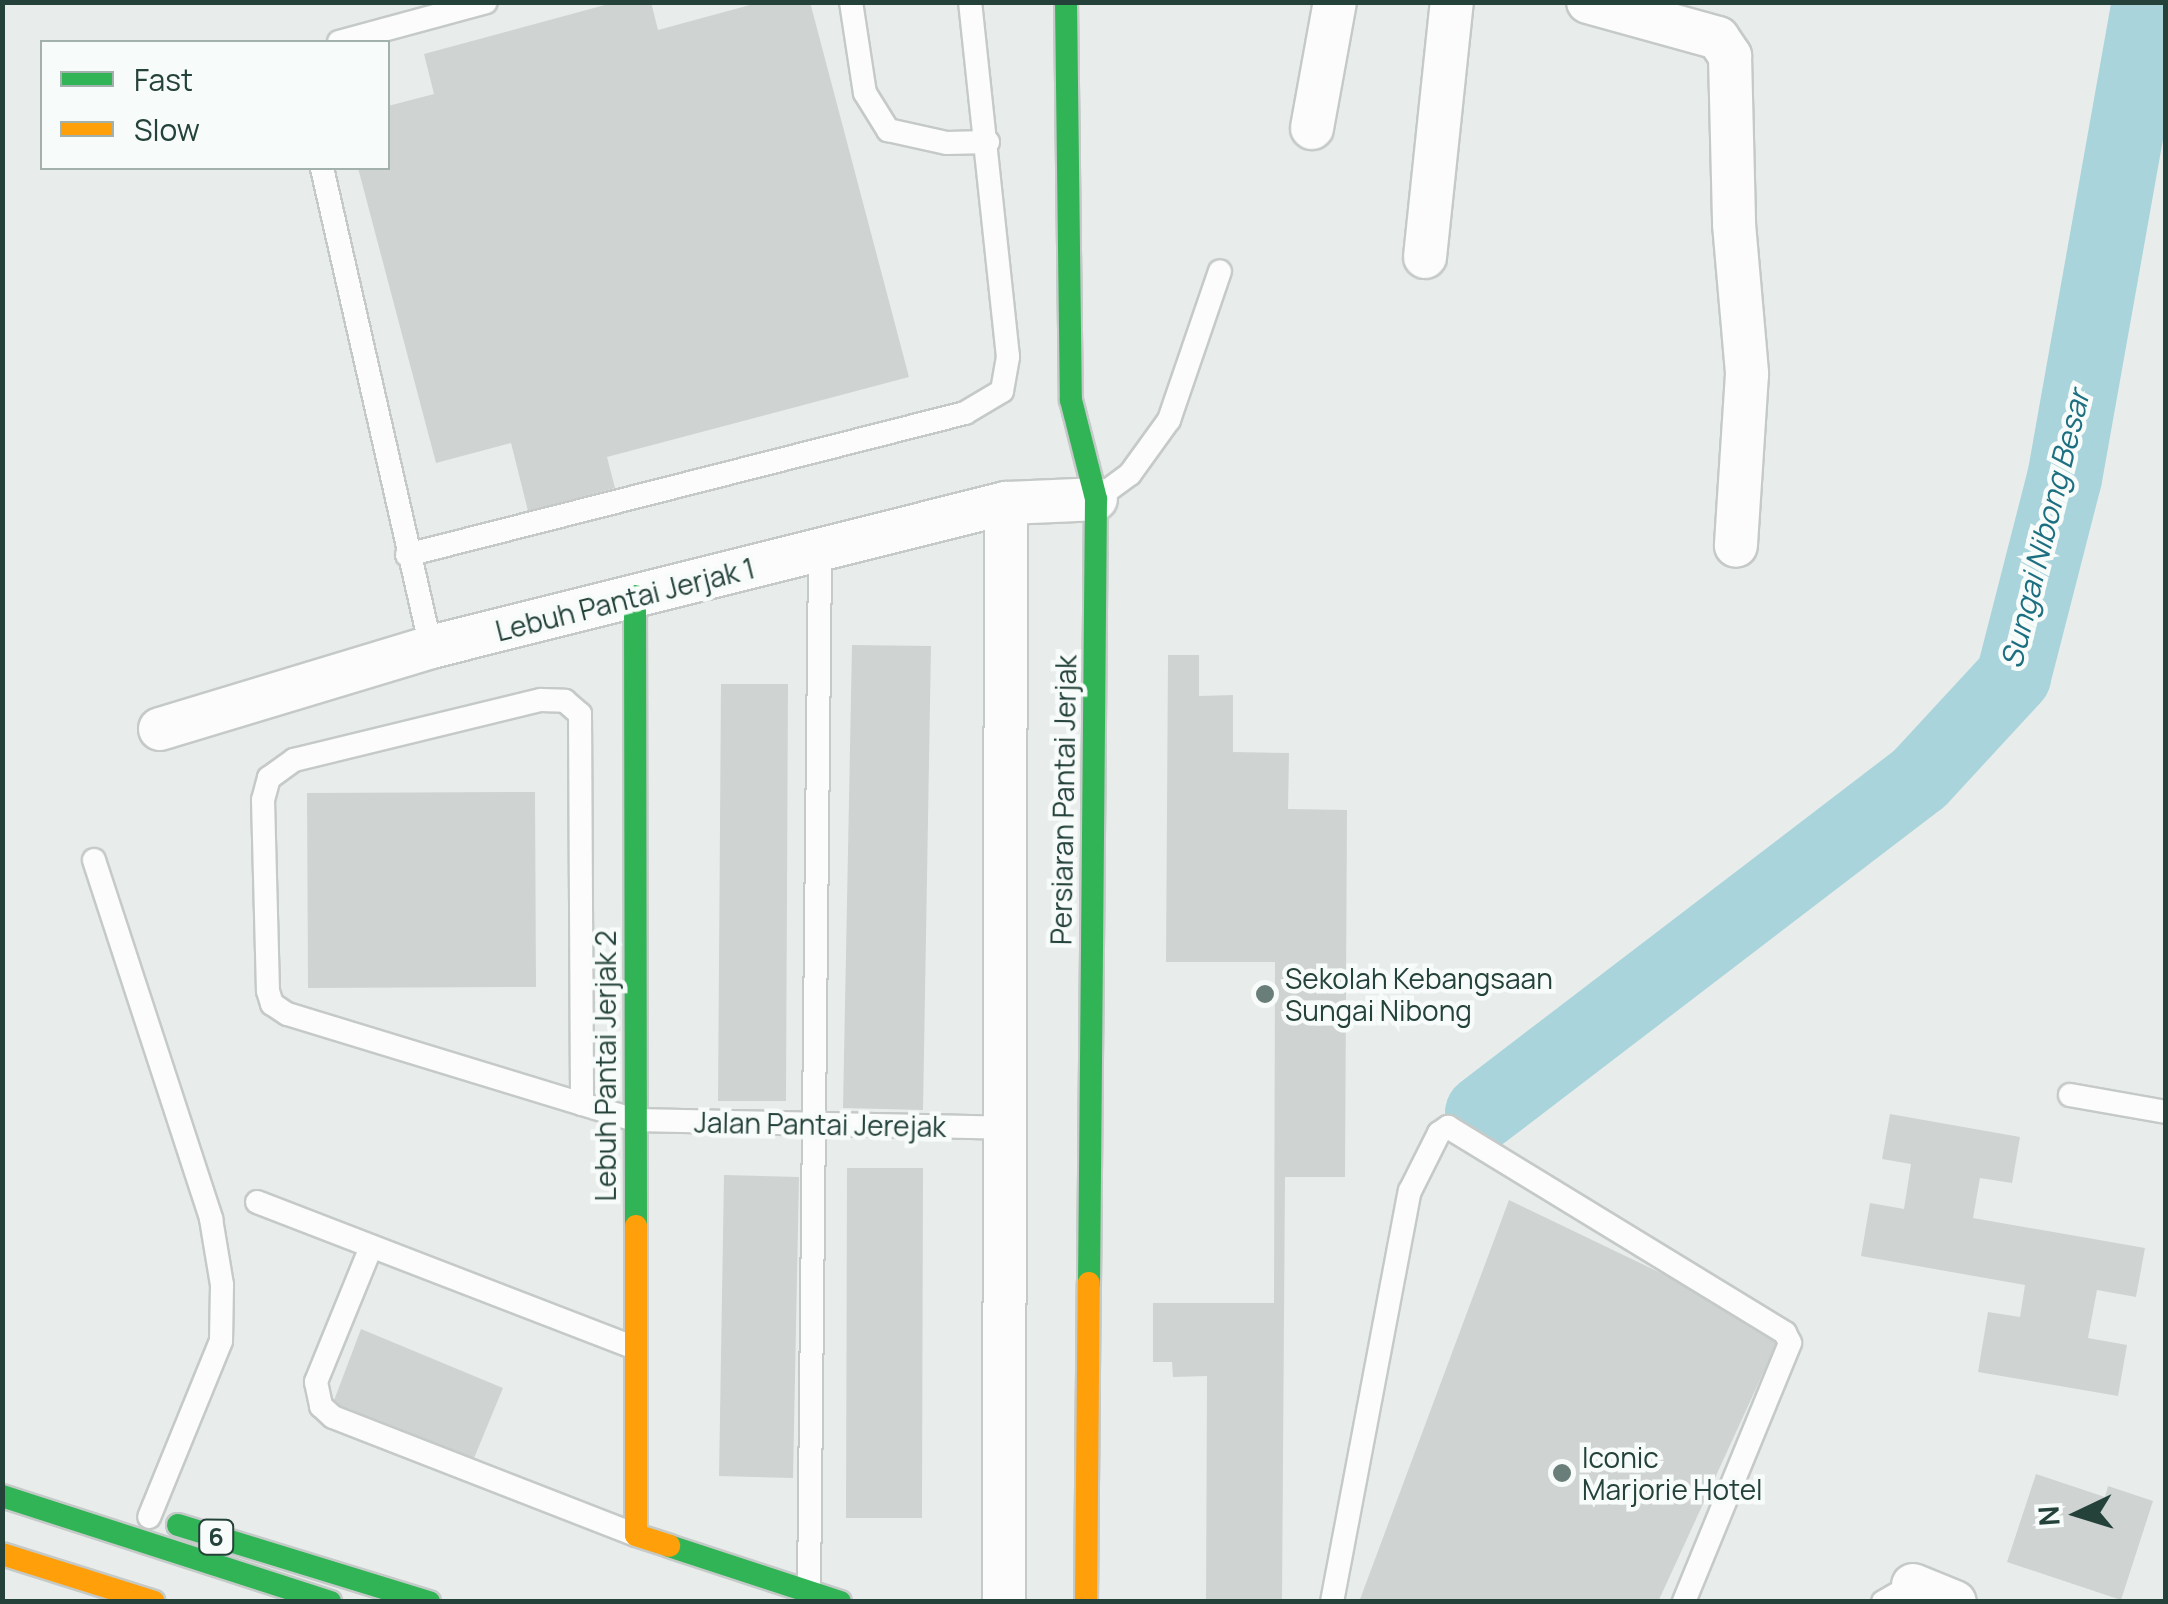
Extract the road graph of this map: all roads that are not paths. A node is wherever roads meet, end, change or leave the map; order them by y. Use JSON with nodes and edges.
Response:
{"nodes":[{"id":1,"x":486,"y":2,"type":"edge"},
{"id":2,"x":852,"y":2,"type":"edge"},
{"id":3,"x":970,"y":2,"type":"edge"},
{"id":4,"x":1066,"y":2,"type":"edge"},
{"id":5,"x":1335,"y":2,"type":"edge"},
{"id":6,"x":1452,"y":2,"type":"edge"},
{"id":7,"x":1588,"y":2,"type":"edge"},
{"id":8,"x":346,"y":40,"type":"edge"},
{"id":9,"x":1312,"y":128,"type":"dead end"},
{"id":10,"x":988,"y":142,"type":"junction"},
{"id":11,"x":322,"y":170,"type":"edge"},
{"id":12,"x":1425,"y":257,"type":"dead end"},
{"id":13,"x":1220,"y":271,"type":"dead end"},
{"id":14,"x":1096,"y":498,"type":"junction"},
{"id":15,"x":1006,"y":503,"type":"junction"},
{"id":16,"x":1736,"y":546,"type":"dead end"},
{"id":17,"x":820,"y":550,"type":"junction"},
{"id":18,"x":408,"y":555,"type":"junction"},
{"id":19,"x":634,"y":596,"type":"junction"},
{"id":20,"x":431,"y":647,"type":"junction"},
{"id":21,"x":160,"y":729,"type":"dead end"},
{"id":22,"x":94,"y":860,"type":"dead end"},
{"id":23,"x":2070,"y":1095,"type":"dead end"},
{"id":24,"x":582,"y":1104,"type":"junction"},
{"id":25,"x":2166,"y":1112,"type":"edge"},
{"id":26,"x":635,"y":1120,"type":"junction"},
{"id":27,"x":813,"y":1124,"type":"junction"},
{"id":28,"x":1006,"y":1128,"type":"junction"},
{"id":29,"x":257,"y":1202,"type":"dead end"},
{"id":30,"x":371,"y":1247,"type":"junction"},
{"id":31,"x":636,"y":1348,"type":"junction"},
{"id":32,"x":2,"y":1473,"type":"edge"},
{"id":33,"x":2,"y":1496,"type":"edge"},
{"id":34,"x":148,"y":1516,"type":"junction"},
{"id":35,"x":636,"y":1535,"type":"junction"},
{"id":36,"x":2,"y":1554,"type":"edge"},
{"id":37,"x":2,"y":1568,"type":"edge"},
{"id":38,"x":1898,"y":1593,"type":"edge"},
{"id":39,"x":809,"y":1594,"type":"junction"},
{"id":40,"x":1332,"y":1601,"type":"edge"},
{"id":41,"x":102,"y":1602,"type":"edge"},
{"id":42,"x":154,"y":1602,"type":"edge"},
{"id":43,"x":330,"y":1602,"type":"edge"},
{"id":44,"x":429,"y":1602,"type":"edge"},
{"id":45,"x":840,"y":1602,"type":"edge"},
{"id":46,"x":1004,"y":1602,"type":"edge"},
{"id":47,"x":1086,"y":1602,"type":"edge"},
{"id":48,"x":1684,"y":1602,"type":"edge"},
{"id":49,"x":1955,"y":1602,"type":"edge"}],
"edges":[{"from":1,"to":8,"type":"lane"},
{"from":2,"to":10,"type":"lane"},
{"from":3,"to":10,"type":"lane"},
{"from":4,"to":14,"type":"main road","name":"Persiaran Pantai Jerjak"},
{"from":5,"to":9,"type":"street"},
{"from":6,"to":12,"type":"street"},
{"from":7,"to":16,"type":"street"},
{"from":10,"to":18,"type":"lane"},
{"from":11,"to":18,"type":"lane"},
{"from":13,"to":14,"type":"lane"},
{"from":14,"to":15,"type":"street","name":"Lebuh Pantai Jerjak 1"},
{"from":14,"to":47,"type":"main road","name":"Persiaran Pantai Jerjak"},
{"from":15,"to":17,"type":"street","name":"Lebuh Pantai Jerjak 1"},
{"from":15,"to":28,"type":"street"},
{"from":17,"to":19,"type":"street","name":"Lebuh Pantai Jerjak 1"},
{"from":17,"to":27,"type":"lane"},
{"from":18,"to":20,"type":"lane"},
{"from":19,"to":20,"type":"street","name":"Lebuh Pantai Jerjak 1"},
{"from":19,"to":26,"type":"main road","name":"Lebuh Pantai Jerjak 2"},
{"from":20,"to":21,"type":"street","name":"Lebuh Pantai Jerjak 1"},
{"from":22,"to":34,"type":"lane"},
{"from":23,"to":25,"type":"lane"},
{"from":24,"to":24,"type":"lane","name":"Jalan Pantai Jerejak"},
{"from":24,"to":26,"type":"lane","name":"Jalan Pantai Jerejak"},
{"from":26,"to":27,"type":"lane","name":"Jalan Pantai Jerejak"},
{"from":26,"to":31,"type":"main road","name":"Lebuh Pantai Jerjak 2"},
{"from":27,"to":28,"type":"lane","name":"Jalan Pantai Jerejak"},
{"from":27,"to":39,"type":"lane"},
{"from":28,"to":46,"type":"street"},
{"from":29,"to":30,"type":"lane"},
{"from":30,"to":31,"type":"lane"},
{"from":30,"to":35,"type":"lane"},
{"from":31,"to":35,"type":"main road","name":"Lebuh Pantai Jerjak 2"},
{"from":32,"to":34,"type":"main road","number":"6"},
{"from":33,"to":43,"type":"main road","number":"6"},
{"from":34,"to":44,"type":"main road","number":"6"},
{"from":35,"to":39,"type":"main road"},
{"from":36,"to":42,"type":"main road"},
{"from":37,"to":41,"type":"main road"},
{"from":38,"to":49,"type":"street"},
{"from":39,"to":45,"type":"main road"},
{"from":40,"to":48,"type":"lane"}]}
